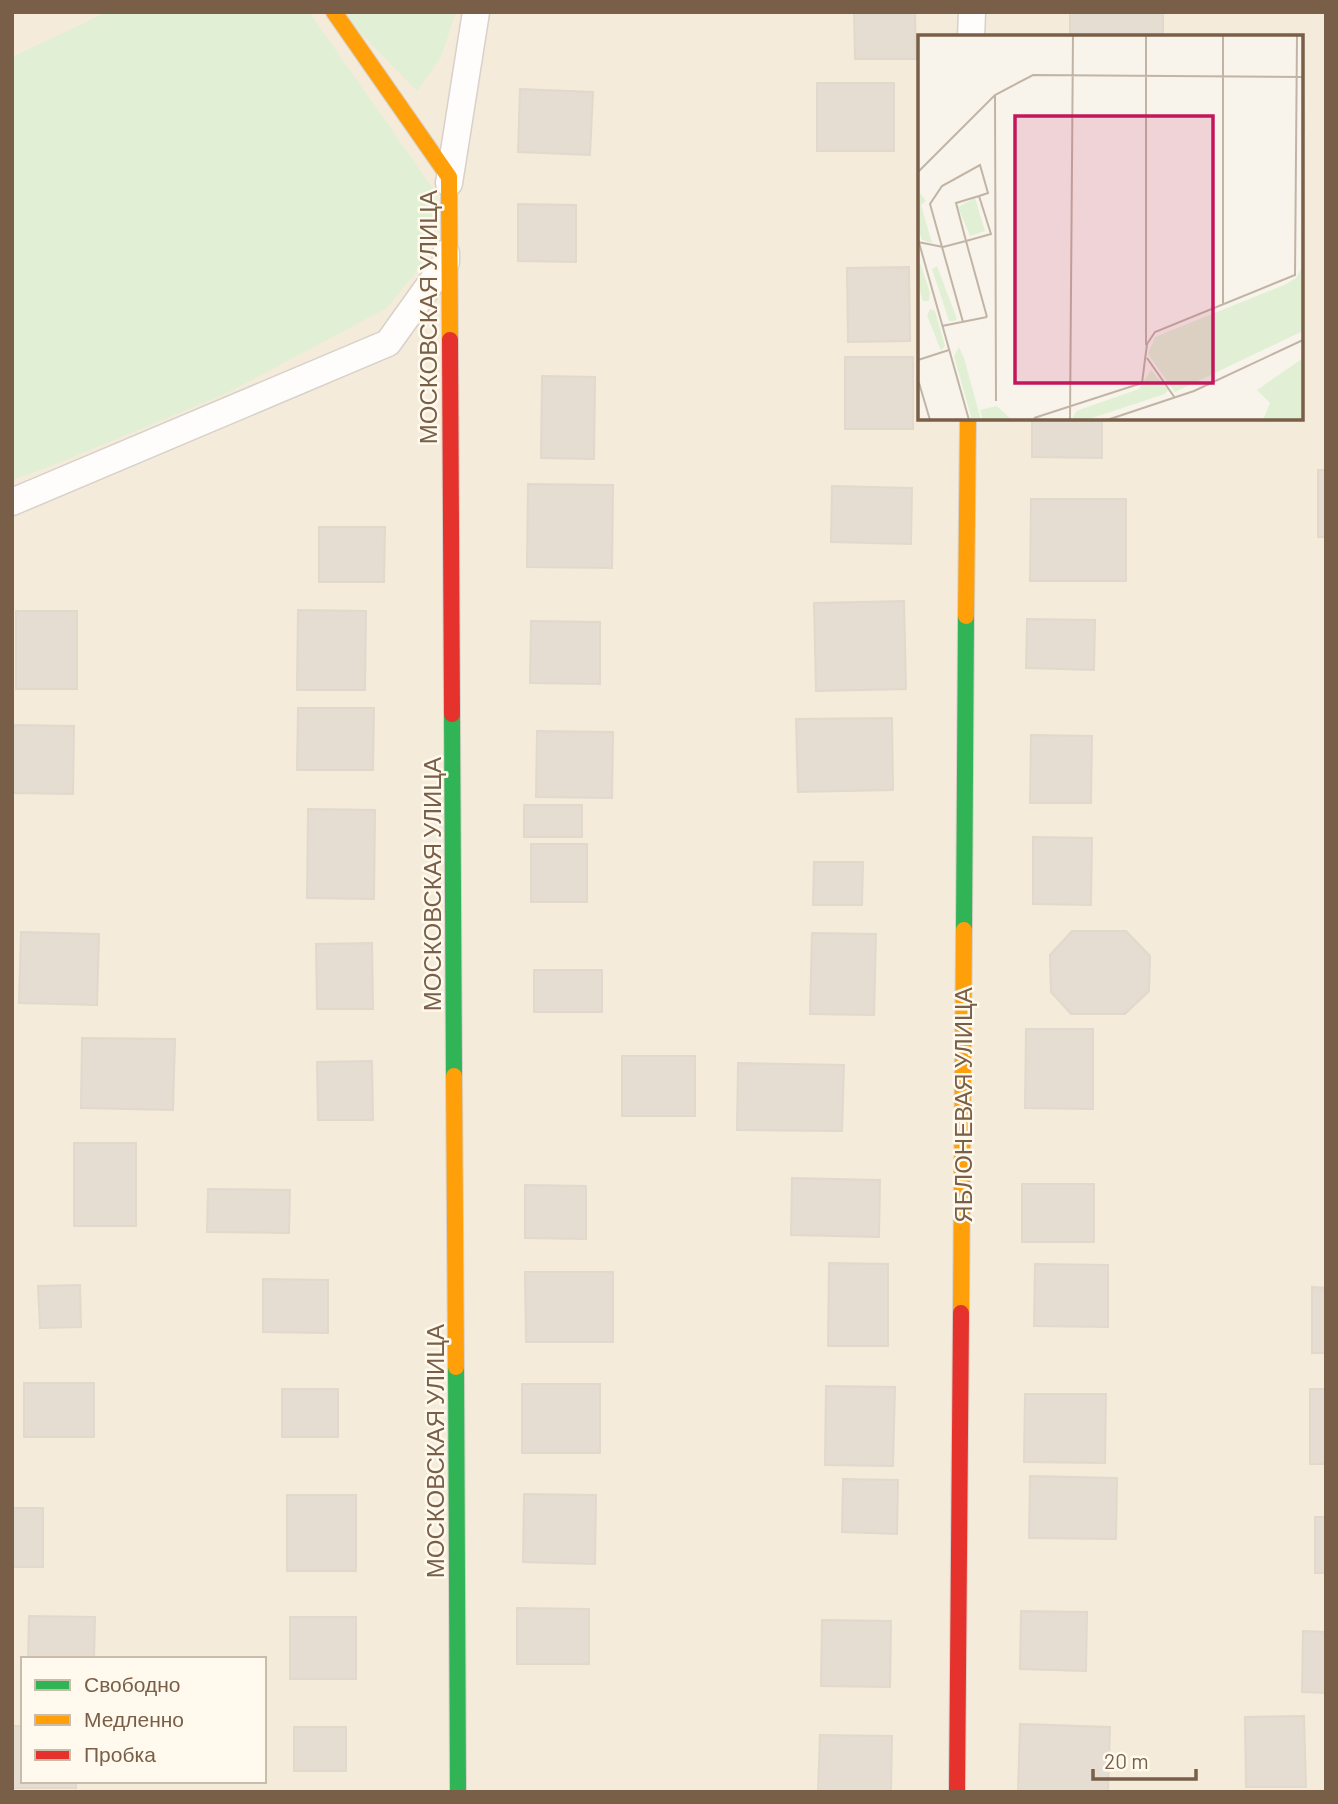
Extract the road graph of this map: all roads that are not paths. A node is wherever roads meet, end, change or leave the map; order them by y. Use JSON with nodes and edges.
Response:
{"nodes":[{"id":1,"x":334,"y":12,"type":"edge"},
{"id":2,"x":476,"y":12,"type":"edge"},
{"id":3,"x":972,"y":12,"type":"edge"},
{"id":4,"x":971,"y":35,"type":"edge"},
{"id":5,"x":449,"y":177,"type":"junction"},
{"id":6,"x":968,"y":420,"type":"edge"},
{"id":7,"x":12,"y":502,"type":"edge"},
{"id":8,"x":458,"y":1792,"type":"edge"},
{"id":9,"x":957,"y":1792,"type":"edge"}],
"edges":[{"from":1,"to":5,"type":"street","name":"МОСКОВСКАЯ УЛИЦА"},
{"from":2,"to":5,"type":"street"},
{"from":3,"to":4,"type":"street"},
{"from":5,"to":7,"type":"street"},
{"from":5,"to":8,"type":"street","name":"МОСКОВСКАЯ УЛИЦА"},
{"from":6,"to":9,"type":"street","name":"ЯБЛОНЕВАЯ УЛИЦА"}]}
